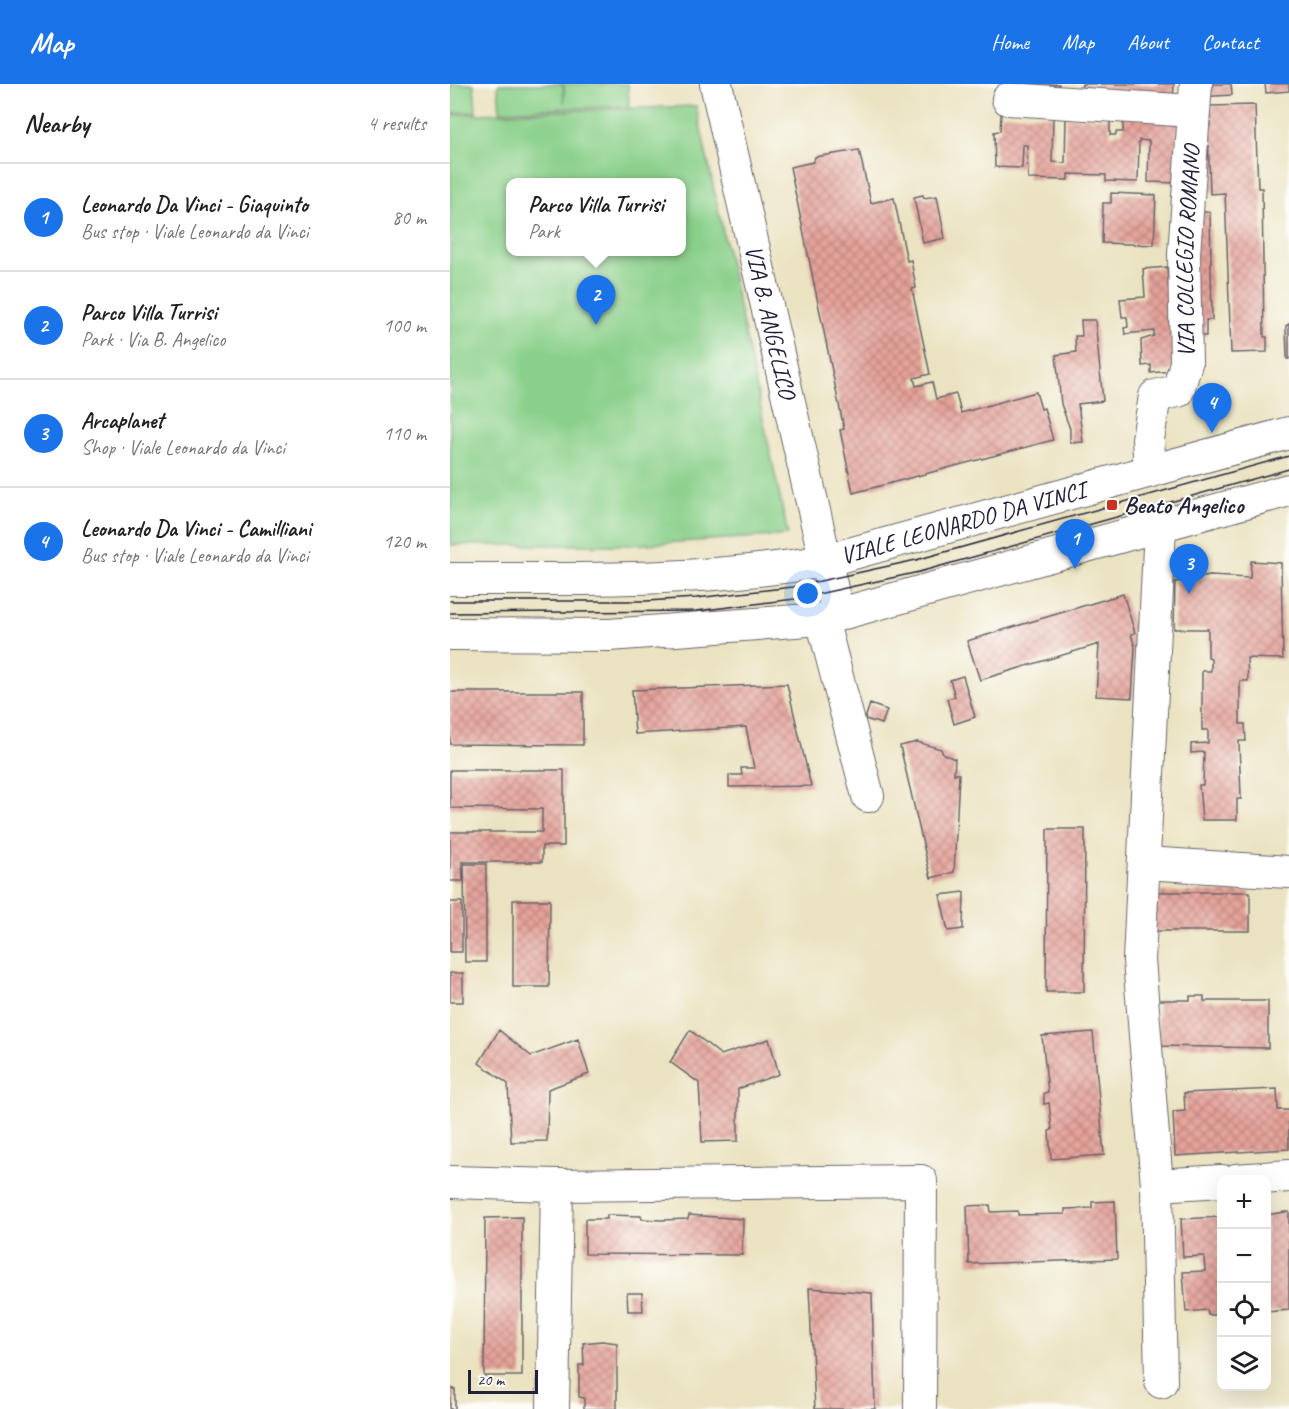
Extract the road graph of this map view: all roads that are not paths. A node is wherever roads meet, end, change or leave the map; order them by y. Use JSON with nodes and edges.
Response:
{"nodes":[{"id":1,"x":716,"y":84,"type":"edge"},
{"id":2,"x":1071,"y":94,"type":"edge"},
{"id":3,"x":1194,"y":98,"type":"edge"},
{"id":4,"x":1008,"y":99,"type":"dead end"},
{"id":5,"x":1289,"y":433,"type":"edge"},
{"id":6,"x":1150,"y":471,"type":"junction"},
{"id":7,"x":1289,"y":490,"type":"edge"},
{"id":8,"x":1160,"y":527,"type":"junction"},
{"id":9,"x":824,"y":561,"type":"junction"},
{"id":10,"x":450,"y":579,"type":"edge"},
{"id":11,"x":830,"y":617,"type":"junction"},
{"id":12,"x":450,"y":634,"type":"edge"},
{"id":13,"x":868,"y":796,"type":"dead end"},
{"id":14,"x":1145,"y":863,"type":"junction"},
{"id":15,"x":1289,"y":872,"type":"edge"},
{"id":16,"x":1289,"y":1176,"type":"edge"},
{"id":17,"x":1271,"y":1177,"type":"edge"},
{"id":18,"x":1217,"y":1180,"type":"edge"},
{"id":19,"x":450,"y":1182,"type":"edge"},
{"id":20,"x":557,"y":1185,"type":"junction"},
{"id":21,"x":1157,"y":1185,"type":"junction"},
{"id":22,"x":1161,"y":1382,"type":"dead end"},
{"id":23,"x":553,"y":1409,"type":"edge"},
{"id":24,"x":920,"y":1409,"type":"edge"}],
"edges":[{"from":1,"to":9,"type":"street","name":"VIA B. ANGELICO"},
{"from":2,"to":3,"type":"street"},
{"from":2,"to":4,"type":"street"},
{"from":3,"to":6,"type":"street","name":"VIA COLLEGIO ROMANO"},
{"from":5,"to":6,"type":"street","name":"VIALE LEONARDO DA VINCI"},
{"from":6,"to":9,"type":"street","name":"VIALE LEONARDO DA VINCI"},
{"from":7,"to":8,"type":"street"},
{"from":8,"to":11,"type":"street"},
{"from":8,"to":14,"type":"street"},
{"from":9,"to":10,"type":"street","name":"VIALE LEONARDO DA VINCI"},
{"from":9,"to":11,"type":"street","name":"VIA B. ANGELICO"},
{"from":11,"to":12,"type":"street"},
{"from":11,"to":13,"type":"street","name":"VIA B. ANGELICO"},
{"from":14,"to":15,"type":"street"},
{"from":14,"to":21,"type":"street"},
{"from":16,"to":17,"type":"street"},
{"from":18,"to":21,"type":"street"},
{"from":19,"to":20,"type":"street"},
{"from":20,"to":23,"type":"street"},
{"from":20,"to":24,"type":"street"},
{"from":21,"to":22,"type":"street"}]}
